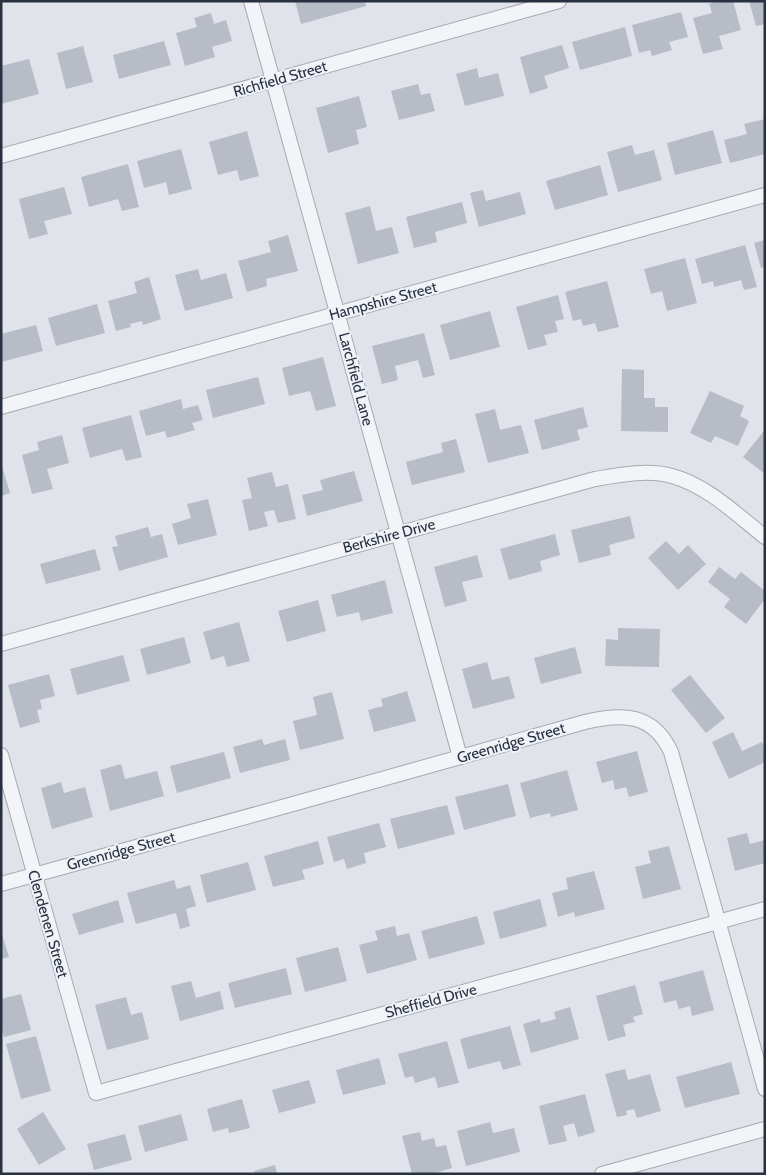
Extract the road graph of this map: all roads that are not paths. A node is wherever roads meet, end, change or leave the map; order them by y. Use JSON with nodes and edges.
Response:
{"nodes":[{"id":1,"x":251,"y":1,"type":"edge"},
{"id":2,"x":559,"y":1,"type":"edge"},
{"id":3,"x":273,"y":80,"type":"junction"},
{"id":4,"x":1,"y":156,"type":"edge"},
{"id":5,"x":765,"y":195,"type":"edge"},
{"id":6,"x":338,"y":313,"type":"junction"},
{"id":7,"x":1,"y":407,"type":"edge"},
{"id":8,"x":398,"y":534,"type":"junction"},
{"id":9,"x":765,"y":538,"type":"edge"},
{"id":10,"x":1,"y":644,"type":"edge"},
{"id":11,"x":1,"y":755,"type":"edge"},
{"id":12,"x":460,"y":757,"type":"junction"},
{"id":13,"x":34,"y":874,"type":"junction"},
{"id":14,"x":1,"y":884,"type":"edge"},
{"id":15,"x":765,"y":909,"type":"edge"},
{"id":16,"x":718,"y":922,"type":"junction"},
{"id":17,"x":765,"y":1089,"type":"edge"},
{"id":18,"x":96,"y":1093,"type":"joint"},
{"id":19,"x":765,"y":1129,"type":"edge"},
{"id":20,"x":602,"y":1174,"type":"edge"}],
"edges":[{"from":1,"to":3,"type":"street","name":"Larchfield Lane"},
{"from":2,"to":3,"type":"street","name":"Richfield Street"},
{"from":3,"to":4,"type":"street","name":"Richfield Street"},
{"from":3,"to":6,"type":"street","name":"Larchfield Lane"},
{"from":5,"to":6,"type":"street","name":"Hampshire Street"},
{"from":6,"to":7,"type":"street","name":"Hampshire Street"},
{"from":6,"to":8,"type":"street","name":"Larchfield Lane"},
{"from":8,"to":9,"type":"street","name":"Berkshire Drive"},
{"from":8,"to":10,"type":"street","name":"Berkshire Drive"},
{"from":8,"to":12,"type":"street","name":"Larchfield Lane"},
{"from":11,"to":13,"type":"street","name":"Clendenen Street"},
{"from":12,"to":13,"type":"street","name":"Greenridge Street"},
{"from":12,"to":16,"type":"street","name":"Greenridge Street"},
{"from":13,"to":14,"type":"street","name":"Greenridge Street"},
{"from":13,"to":18,"type":"street","name":"Clendenen Street"},
{"from":15,"to":16,"type":"street","name":"Sheffield Drive"},
{"from":16,"to":17,"type":"street","name":"Greenridge Street"},
{"from":16,"to":18,"type":"street","name":"Sheffield Drive"},
{"from":19,"to":20,"type":"street"}]}
